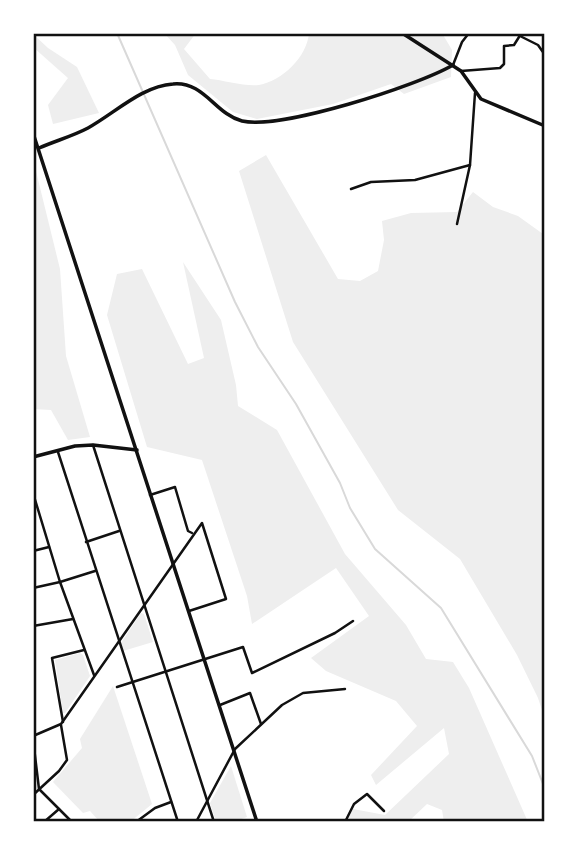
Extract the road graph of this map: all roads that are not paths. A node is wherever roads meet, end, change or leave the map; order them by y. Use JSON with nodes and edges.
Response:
{"nodes":[{"id":1,"x":402,"y":33,"type":"edge"},
{"id":2,"x":469,"y":33,"type":"edge"},
{"id":3,"x":514,"y":33,"type":"edge"},
{"id":4,"x":519,"y":37,"type":"junction"},
{"id":5,"x":545,"y":55,"type":"edge"},
{"id":6,"x":453,"y":65,"type":"junction"},
{"id":7,"x":461,"y":71,"type":"junction"},
{"id":8,"x":475,"y":92,"type":"junction"},
{"id":9,"x":545,"y":126,"type":"edge"},
{"id":10,"x":33,"y":133,"type":"edge"},
{"id":11,"x":38,"y":148,"type":"junction"},
{"id":12,"x":470,"y":164,"type":"junction"},
{"id":13,"x":351,"y":189,"type":"dead end"},
{"id":14,"x":457,"y":224,"type":"dead end"},
{"id":15,"x":93,"y":445,"type":"junction"},
{"id":16,"x":57,"y":450,"type":"junction"},
{"id":17,"x":137,"y":450,"type":"junction"},
{"id":18,"x":33,"y":457,"type":"edge"},
{"id":19,"x":33,"y":493,"type":"edge"},
{"id":20,"x":150,"y":495,"type":"junction"},
{"id":21,"x":119,"y":531,"type":"junction"},
{"id":22,"x":193,"y":534,"type":"junction"},
{"id":23,"x":86,"y":542,"type":"junction"},
{"id":24,"x":49,"y":547,"type":"junction"},
{"id":25,"x":33,"y":551,"type":"edge"},
{"id":26,"x":172,"y":563,"type":"junction"},
{"id":27,"x":95,"y":570,"type":"junction"},
{"id":28,"x":60,"y":582,"type":"junction"},
{"id":29,"x":33,"y":588,"type":"edge"},
{"id":30,"x":144,"y":605,"type":"junction"},
{"id":31,"x":188,"y":611,"type":"junction"},
{"id":32,"x":73,"y":619,"type":"junction"},
{"id":33,"x":353,"y":621,"type":"dead end"},
{"id":34,"x":33,"y":626,"type":"edge"},
{"id":35,"x":119,"y":641,"type":"junction"},
{"id":36,"x":84,"y":650,"type":"junction"},
{"id":37,"x":204,"y":659,"type":"junction"},
{"id":38,"x":164,"y":672,"type":"junction"},
{"id":39,"x":94,"y":675,"type":"junction"},
{"id":40,"x":132,"y":682,"type":"junction"},
{"id":41,"x":117,"y":687,"type":"dead end"},
{"id":42,"x":345,"y":689,"type":"dead end"},
{"id":43,"x":220,"y":705,"type":"junction"},
{"id":44,"x":62,"y":723,"type":"junction"},
{"id":45,"x":261,"y":724,"type":"junction"},
{"id":46,"x":33,"y":738,"type":"edge"},
{"id":47,"x":235,"y":749,"type":"junction"},
{"id":48,"x":39,"y":789,"type":"junction"},
{"id":49,"x":33,"y":795,"type":"edge"},
{"id":50,"x":207,"y":800,"type":"junction"},
{"id":51,"x":171,"y":802,"type":"junction"},
{"id":52,"x":59,"y":809,"type":"junction"},
{"id":53,"x":384,"y":811,"type":"dead end"},
{"id":54,"x":44,"y":822,"type":"edge"},
{"id":55,"x":72,"y":822,"type":"edge"},
{"id":56,"x":136,"y":822,"type":"edge"},
{"id":57,"x":178,"y":822,"type":"edge"},
{"id":58,"x":196,"y":822,"type":"edge"},
{"id":59,"x":214,"y":822,"type":"edge"},
{"id":60,"x":257,"y":822,"type":"edge"},
{"id":61,"x":345,"y":822,"type":"edge"}],
"edges":[{"from":1,"to":6,"type":"street"},
{"from":2,"to":6,"type":"street"},
{"from":3,"to":4,"type":"street"},
{"from":4,"to":5,"type":"street"},
{"from":4,"to":7,"type":"street"},
{"from":6,"to":7,"type":"street"},
{"from":6,"to":11,"type":"street"},
{"from":7,"to":8,"type":"street"},
{"from":8,"to":9,"type":"street"},
{"from":8,"to":12,"type":"street"},
{"from":10,"to":11,"type":"street"},
{"from":11,"to":17,"type":"street"},
{"from":12,"to":13,"type":"street"},
{"from":12,"to":14,"type":"street"},
{"from":15,"to":16,"type":"street"},
{"from":15,"to":17,"type":"street"},
{"from":15,"to":21,"type":"street"},
{"from":16,"to":18,"type":"street"},
{"from":16,"to":23,"type":"street"},
{"from":17,"to":20,"type":"street"},
{"from":19,"to":24,"type":"street"},
{"from":20,"to":22,"type":"street"},
{"from":20,"to":26,"type":"street"},
{"from":21,"to":23,"type":"street"},
{"from":21,"to":30,"type":"street"},
{"from":22,"to":26,"type":"street"},
{"from":22,"to":31,"type":"street"},
{"from":23,"to":27,"type":"street"},
{"from":24,"to":25,"type":"street"},
{"from":24,"to":28,"type":"street"},
{"from":26,"to":30,"type":"street"},
{"from":26,"to":31,"type":"street"},
{"from":27,"to":28,"type":"street"},
{"from":27,"to":35,"type":"street"},
{"from":28,"to":29,"type":"street"},
{"from":28,"to":32,"type":"street"},
{"from":30,"to":35,"type":"street"},
{"from":30,"to":38,"type":"street"},
{"from":31,"to":37,"type":"street"},
{"from":32,"to":34,"type":"street"},
{"from":32,"to":36,"type":"street"},
{"from":33,"to":37,"type":"street"},
{"from":35,"to":39,"type":"street"},
{"from":35,"to":40,"type":"street"},
{"from":36,"to":39,"type":"street"},
{"from":36,"to":44,"type":"street"},
{"from":37,"to":38,"type":"street"},
{"from":37,"to":43,"type":"street"},
{"from":38,"to":40,"type":"street"},
{"from":38,"to":50,"type":"street"},
{"from":39,"to":44,"type":"street"},
{"from":40,"to":41,"type":"street"},
{"from":40,"to":51,"type":"street"},
{"from":42,"to":45,"type":"street"},
{"from":43,"to":45,"type":"street"},
{"from":43,"to":47,"type":"street"},
{"from":44,"to":46,"type":"street"},
{"from":44,"to":48,"type":"street"},
{"from":45,"to":47,"type":"street"},
{"from":46,"to":48,"type":"street"},
{"from":47,"to":50,"type":"street"},
{"from":47,"to":60,"type":"street"},
{"from":48,"to":49,"type":"street"},
{"from":48,"to":52,"type":"street"},
{"from":50,"to":58,"type":"street"},
{"from":50,"to":59,"type":"street"},
{"from":51,"to":56,"type":"street"},
{"from":51,"to":57,"type":"street"},
{"from":52,"to":54,"type":"street"},
{"from":52,"to":55,"type":"street"},
{"from":53,"to":61,"type":"street"}]}
